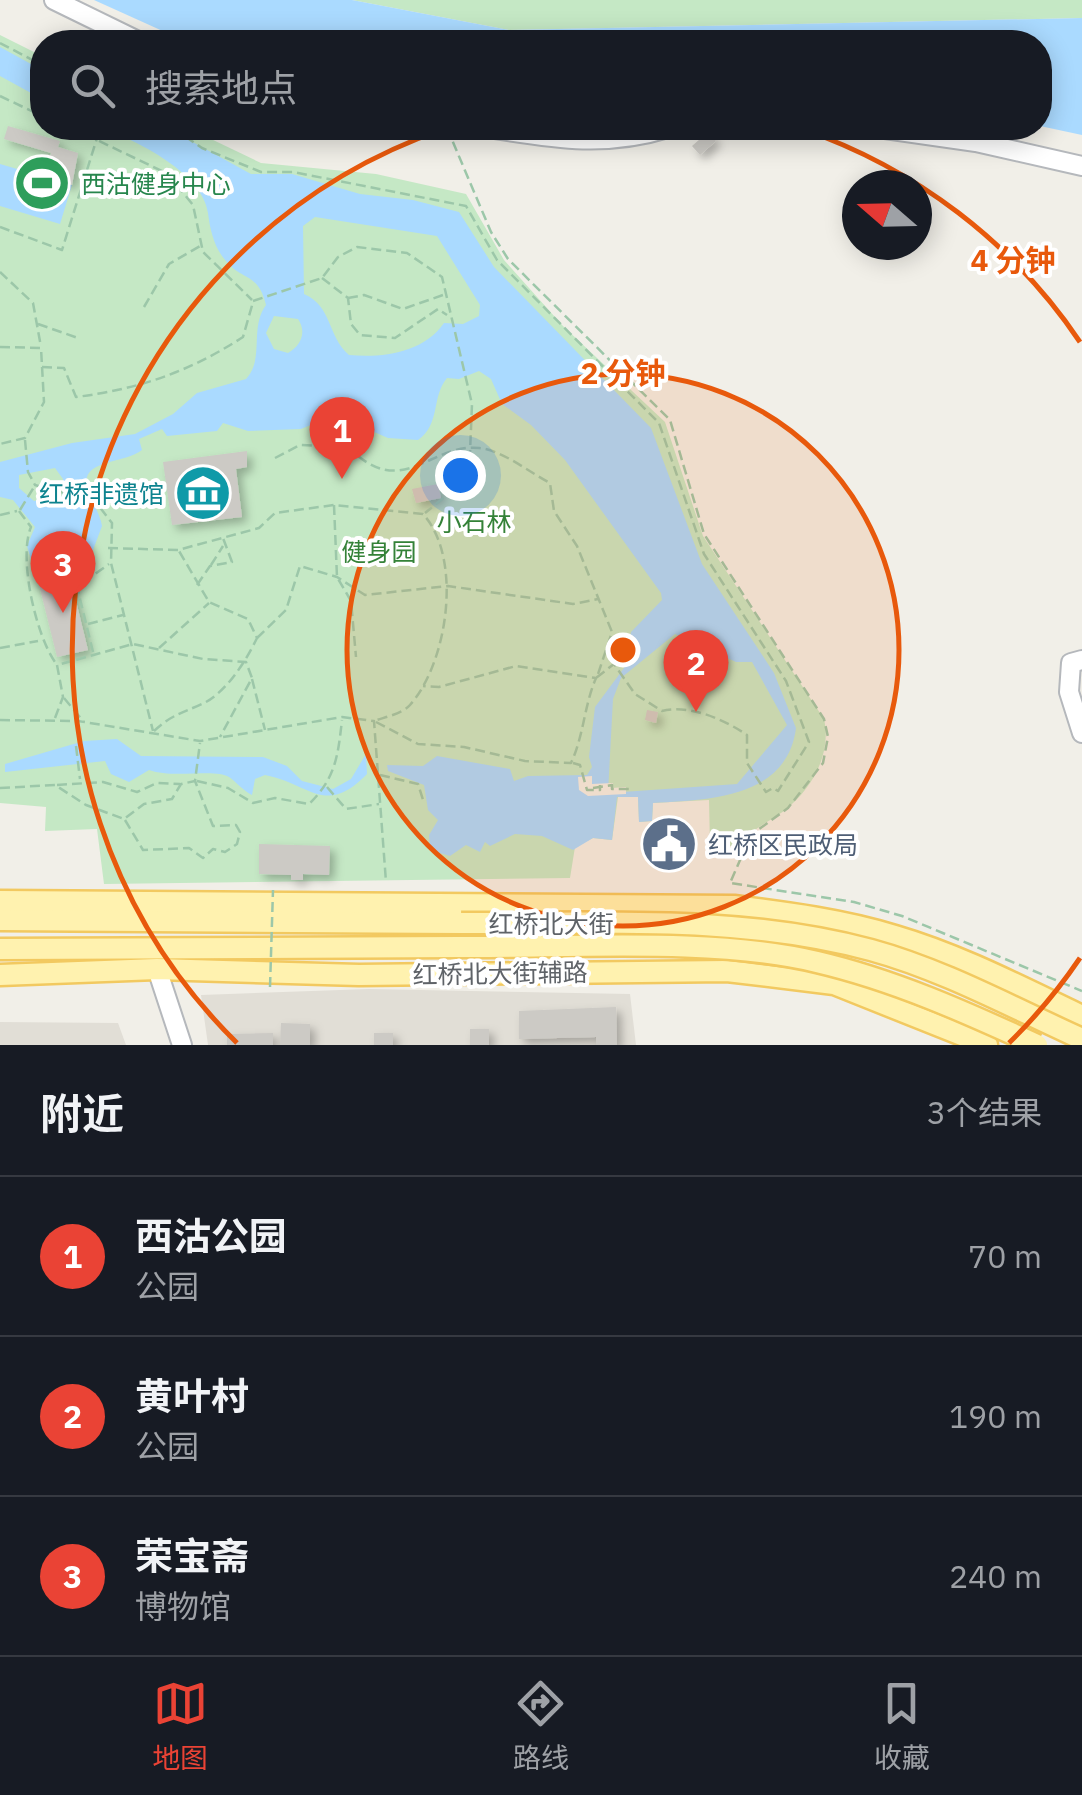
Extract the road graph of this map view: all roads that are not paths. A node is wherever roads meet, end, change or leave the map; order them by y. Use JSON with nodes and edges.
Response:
{"nodes":[{"id":1,"x":54,"y":0,"type":"edge"},
{"id":2,"x":115,"y":30,"type":"edge"},
{"id":3,"x":592,"y":140,"type":"edge"},
{"id":4,"x":626,"y":140,"type":"edge"},
{"id":5,"x":962,"y":140,"type":"edge"},
{"id":6,"x":1082,"y":166,"type":"edge"},
{"id":7,"x":1077,"y":661,"type":"edge"},
{"id":8,"x":1082,"y":733,"type":"edge"},
{"id":9,"x":0,"y":901,"type":"edge"},
{"id":10,"x":493,"y":902,"type":"junction"},
{"id":11,"x":379,"y":919,"type":"junction"},
{"id":12,"x":0,"y":920,"type":"edge"},
{"id":13,"x":0,"y":950,"type":"edge"},
{"id":14,"x":356,"y":951,"type":"junction"},
{"id":15,"x":311,"y":952,"type":"junction"},
{"id":16,"x":157,"y":970,"type":"junction"},
{"id":17,"x":517,"y":972,"type":"junction"},
{"id":18,"x":230,"y":973,"type":"junction"},
{"id":19,"x":0,"y":976,"type":"edge"},
{"id":20,"x":1041,"y":996,"type":"junction"},
{"id":21,"x":1082,"y":1016,"type":"edge"},
{"id":22,"x":1082,"y":1039,"type":"edge"},
{"id":23,"x":182,"y":1045,"type":"edge"},
{"id":24,"x":987,"y":1045,"type":"edge"},
{"id":25,"x":1020,"y":1045,"type":"edge"},
{"id":26,"x":1037,"y":1045,"type":"edge"}],
"edges":[{"from":1,"to":2,"type":"street"},
{"from":3,"to":4,"type":"street"},
{"from":5,"to":6,"type":"street"},
{"from":7,"to":8,"type":"street"},
{"from":9,"to":10,"type":"main road"},
{"from":10,"to":11,"type":"main road"},
{"from":10,"to":20,"type":"main road"},
{"from":11,"to":12,"type":"main road","name":"红桥北大街"},
{"from":11,"to":22,"type":"main road","name":"红桥北大街","bridge":true},
{"from":13,"to":15,"type":"main road","name":"红桥北大街"},
{"from":14,"to":15,"type":"main road","name":"红桥北大街"},
{"from":14,"to":17,"type":"main road"},
{"from":14,"to":26,"type":"main road","name":"红桥北大街","bridge":true},
{"from":15,"to":18,"type":"main road"},
{"from":16,"to":18,"type":"main road","name":"红桥北大街辅路"},
{"from":16,"to":19,"type":"main road","name":"红桥北大街辅路"},
{"from":16,"to":23,"type":"street"},
{"from":17,"to":18,"type":"main road","name":"红桥北大街辅路"},
{"from":17,"to":24,"type":"main road","name":"红桥北大街辅路"},
{"from":20,"to":21,"type":"main road"},
{"from":20,"to":25,"type":"main road"}]}
